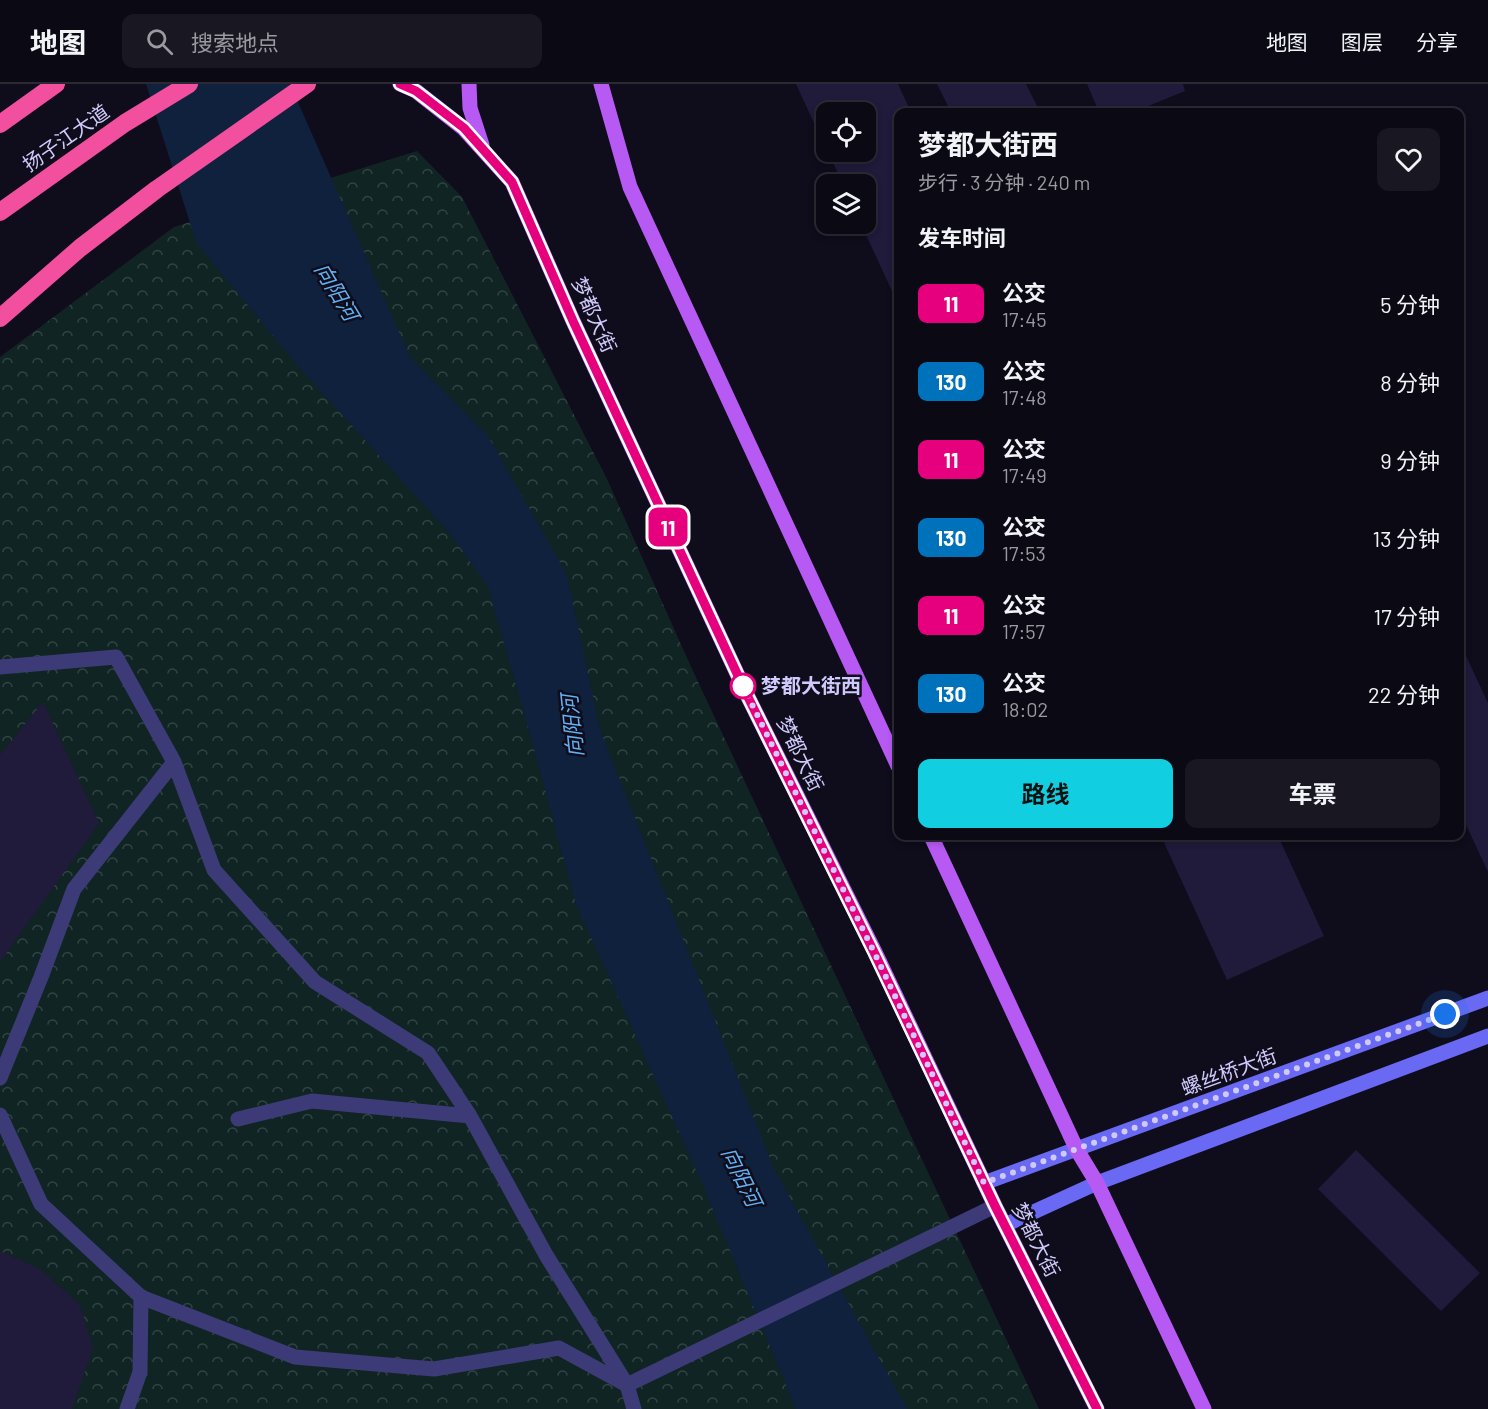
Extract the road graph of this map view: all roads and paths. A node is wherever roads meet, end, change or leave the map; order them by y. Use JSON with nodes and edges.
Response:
{"nodes":[{"id":1,"x":56,"y":84,"type":"edge"},
{"id":2,"x":189,"y":84,"type":"edge"},
{"id":3,"x":307,"y":84,"type":"edge"},
{"id":4,"x":400,"y":84,"type":"edge"},
{"id":5,"x":469,"y":84,"type":"edge"},
{"id":6,"x":601,"y":85,"type":"edge"},
{"id":7,"x":0,"y":124,"type":"edge"},
{"id":8,"x":484,"y":151,"type":"junction"},
{"id":9,"x":0,"y":212,"type":"edge"},
{"id":10,"x":0,"y":318,"type":"edge"},
{"id":11,"x":0,"y":667,"type":"edge"},
{"id":12,"x":894,"y":757,"type":"edge"},
{"id":13,"x":174,"y":762,"type":"junction"},
{"id":14,"x":933,"y":840,"type":"edge"},
{"id":15,"x":1488,"y":998,"type":"edge"},
{"id":16,"x":1488,"y":1036,"type":"edge"},
{"id":17,"x":0,"y":1078,"type":"edge"},
{"id":18,"x":0,"y":1115,"type":"edge"},
{"id":19,"x":470,"y":1116,"type":"junction"},
{"id":20,"x":238,"y":1119,"type":"dead end"},
{"id":21,"x":1077,"y":1150,"type":"junction"},
{"id":22,"x":984,"y":1183,"type":"junction"},
{"id":23,"x":1097,"y":1183,"type":"junction"},
{"id":24,"x":995,"y":1206,"type":"junction"},
{"id":25,"x":1005,"y":1225,"type":"junction"},
{"id":26,"x":141,"y":1297,"type":"junction"},
{"id":27,"x":627,"y":1385,"type":"junction"},
{"id":28,"x":127,"y":1409,"type":"edge"},
{"id":29,"x":634,"y":1409,"type":"edge"},
{"id":30,"x":1097,"y":1409,"type":"edge"},
{"id":31,"x":1204,"y":1409,"type":"edge"}],
"edges":[{"from":1,"to":7,"type":"highway"},
{"from":2,"to":9,"type":"highway","name":"扬子江大道"},
{"from":3,"to":10,"type":"highway"},
{"from":4,"to":8,"type":"main road","name":"梦都大街"},
{"from":5,"to":8,"type":"main road"},
{"from":6,"to":12,"type":"main road"},
{"from":8,"to":22,"type":"main road","name":"梦都大街"},
{"from":11,"to":13,"type":"lane"},
{"from":13,"to":17,"type":"lane"},
{"from":13,"to":19,"type":"lane"},
{"from":14,"to":21,"type":"main road"},
{"from":15,"to":21,"type":"street","name":"螺丝桥大街"},
{"from":16,"to":23,"type":"street"},
{"from":18,"to":26,"type":"lane"},
{"from":19,"to":20,"type":"lane"},
{"from":19,"to":27,"type":"lane"},
{"from":21,"to":22,"type":"street","name":"螺丝桥大街"},
{"from":21,"to":23,"type":"main road"},
{"from":22,"to":24,"type":"main road","name":"梦都大街"},
{"from":23,"to":25,"type":"street"},
{"from":23,"to":31,"type":"main road"},
{"from":24,"to":25,"type":"main road","name":"梦都大街"},
{"from":24,"to":27,"type":"lane"},
{"from":25,"to":30,"type":"main road","name":"梦都大街"},
{"from":26,"to":27,"type":"lane"},
{"from":26,"to":28,"type":"lane"},
{"from":27,"to":29,"type":"lane"}]}
